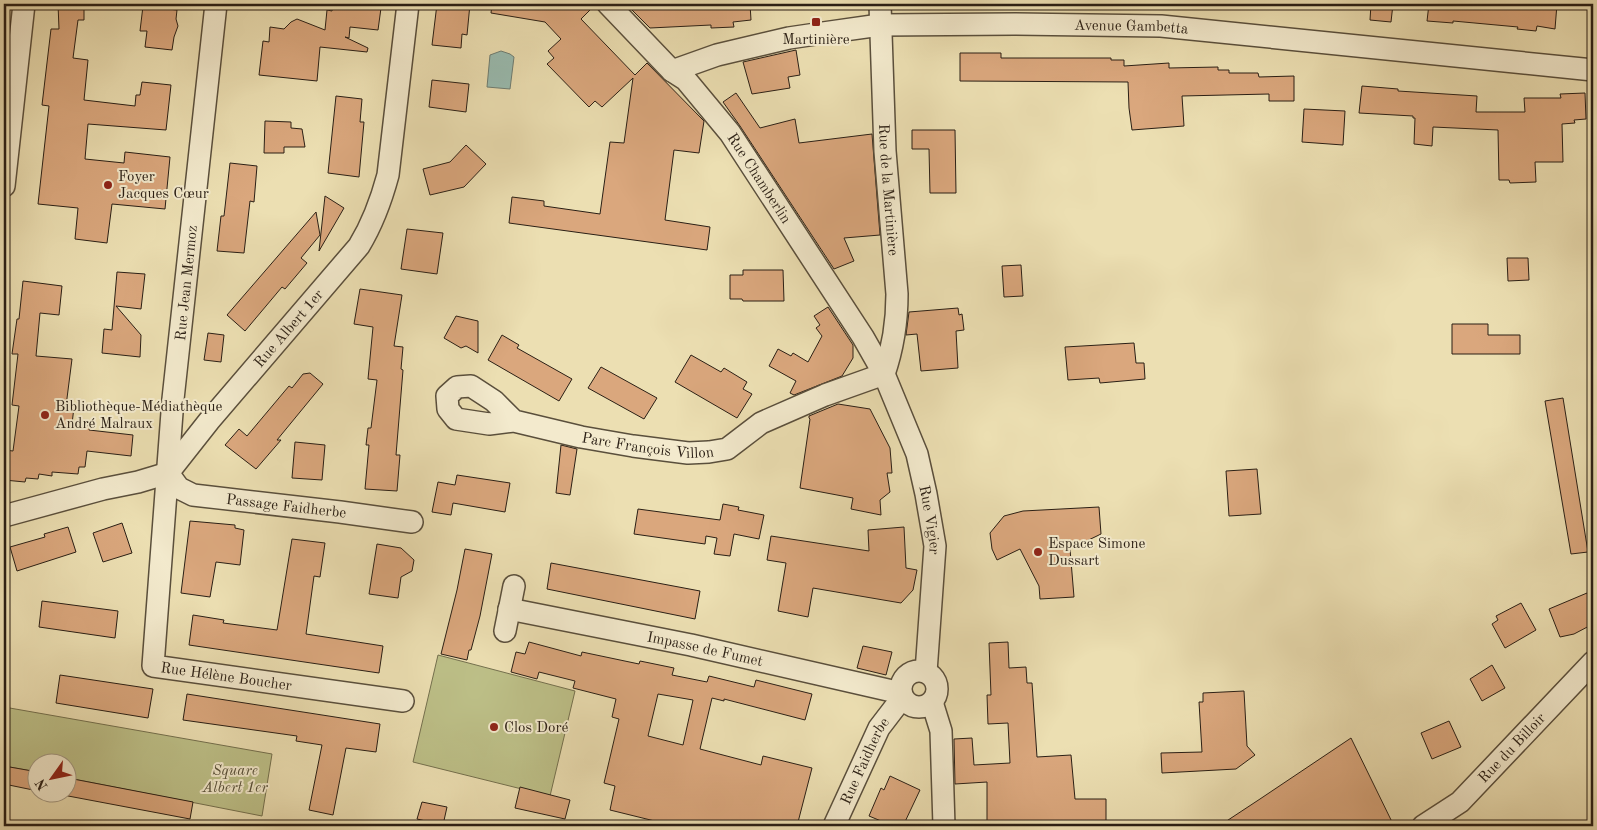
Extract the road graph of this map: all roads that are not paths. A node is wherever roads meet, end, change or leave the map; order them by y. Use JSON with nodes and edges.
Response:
{"nodes":[{"id":1,"x":24,"y":4,"type":"edge"},
{"id":2,"x":216,"y":4,"type":"edge"},
{"id":3,"x":408,"y":4,"type":"edge"},
{"id":4,"x":608,"y":4,"type":"edge"},
{"id":5,"x":880,"y":4,"type":"edge"},
{"id":6,"x":880,"y":25,"type":"junction"},
{"id":7,"x":1593,"y":70,"type":"edge"},
{"id":8,"x":672,"y":71,"type":"junction"},
{"id":9,"x":4,"y":186,"type":"edge"},
{"id":10,"x":884,"y":374,"type":"junction"},
{"id":11,"x":514,"y":421,"type":"dead end"},
{"id":12,"x":168,"y":472,"type":"junction"},
{"id":13,"x":4,"y":516,"type":"edge"},
{"id":14,"x":412,"y":522,"type":"dead end"},
{"id":15,"x":514,"y":586,"type":"dead end"},
{"id":16,"x":510,"y":609,"type":"junction"},
{"id":17,"x":505,"y":631,"type":"dead end"},
{"id":18,"x":1593,"y":662,"type":"edge"},
{"id":19,"x":926,"y":672,"type":"junction"},
{"id":20,"x":902,"y":695,"type":"junction"},
{"id":21,"x":403,"y":701,"type":"dead end"},
{"id":22,"x":932,"y":702,"type":"junction"},
{"id":23,"x":834,"y":826,"type":"edge"},
{"id":24,"x":944,"y":826,"type":"edge"},
{"id":25,"x":1423,"y":826,"type":"edge"}],
"edges":[{"from":1,"to":9,"type":"street"},
{"from":2,"to":12,"type":"street","name":"Rue Jean Mermoz"},
{"from":3,"to":12,"type":"street","name":"Rue Albert 1er"},
{"from":4,"to":8,"type":"street","name":"Rue Chamberlin"},
{"from":5,"to":6,"type":"street","name":"Rue de la Martinière"},
{"from":6,"to":7,"type":"street","name":"Avenue Gambetta"},
{"from":6,"to":8,"type":"street","name":"Avenue Gambetta"},
{"from":6,"to":10,"type":"street","name":"Rue de la Martinière"},
{"from":8,"to":10,"type":"street","name":"Rue Chamberlin"},
{"from":10,"to":11,"type":"street","name":"Parc François Villon"},
{"from":10,"to":19,"type":"street","name":"Rue Vigier"},
{"from":12,"to":13,"type":"street"},
{"from":12,"to":14,"type":"street","name":"Passage Faidherbe"},
{"from":12,"to":21,"type":"street","name":"Rue Hélène Boucher"},
{"from":15,"to":16,"type":"street"},
{"from":16,"to":17,"type":"street"},
{"from":16,"to":20,"type":"street","name":"Impasse de Fumet"},
{"from":18,"to":25,"type":"street","name":"Rue du Billoir"},
{"from":19,"to":20,"type":"street"},
{"from":19,"to":22,"type":"street"},
{"from":20,"to":22,"type":"street"},
{"from":20,"to":23,"type":"street","name":"Rue Faidherbe"},
{"from":22,"to":24,"type":"street"}]}
